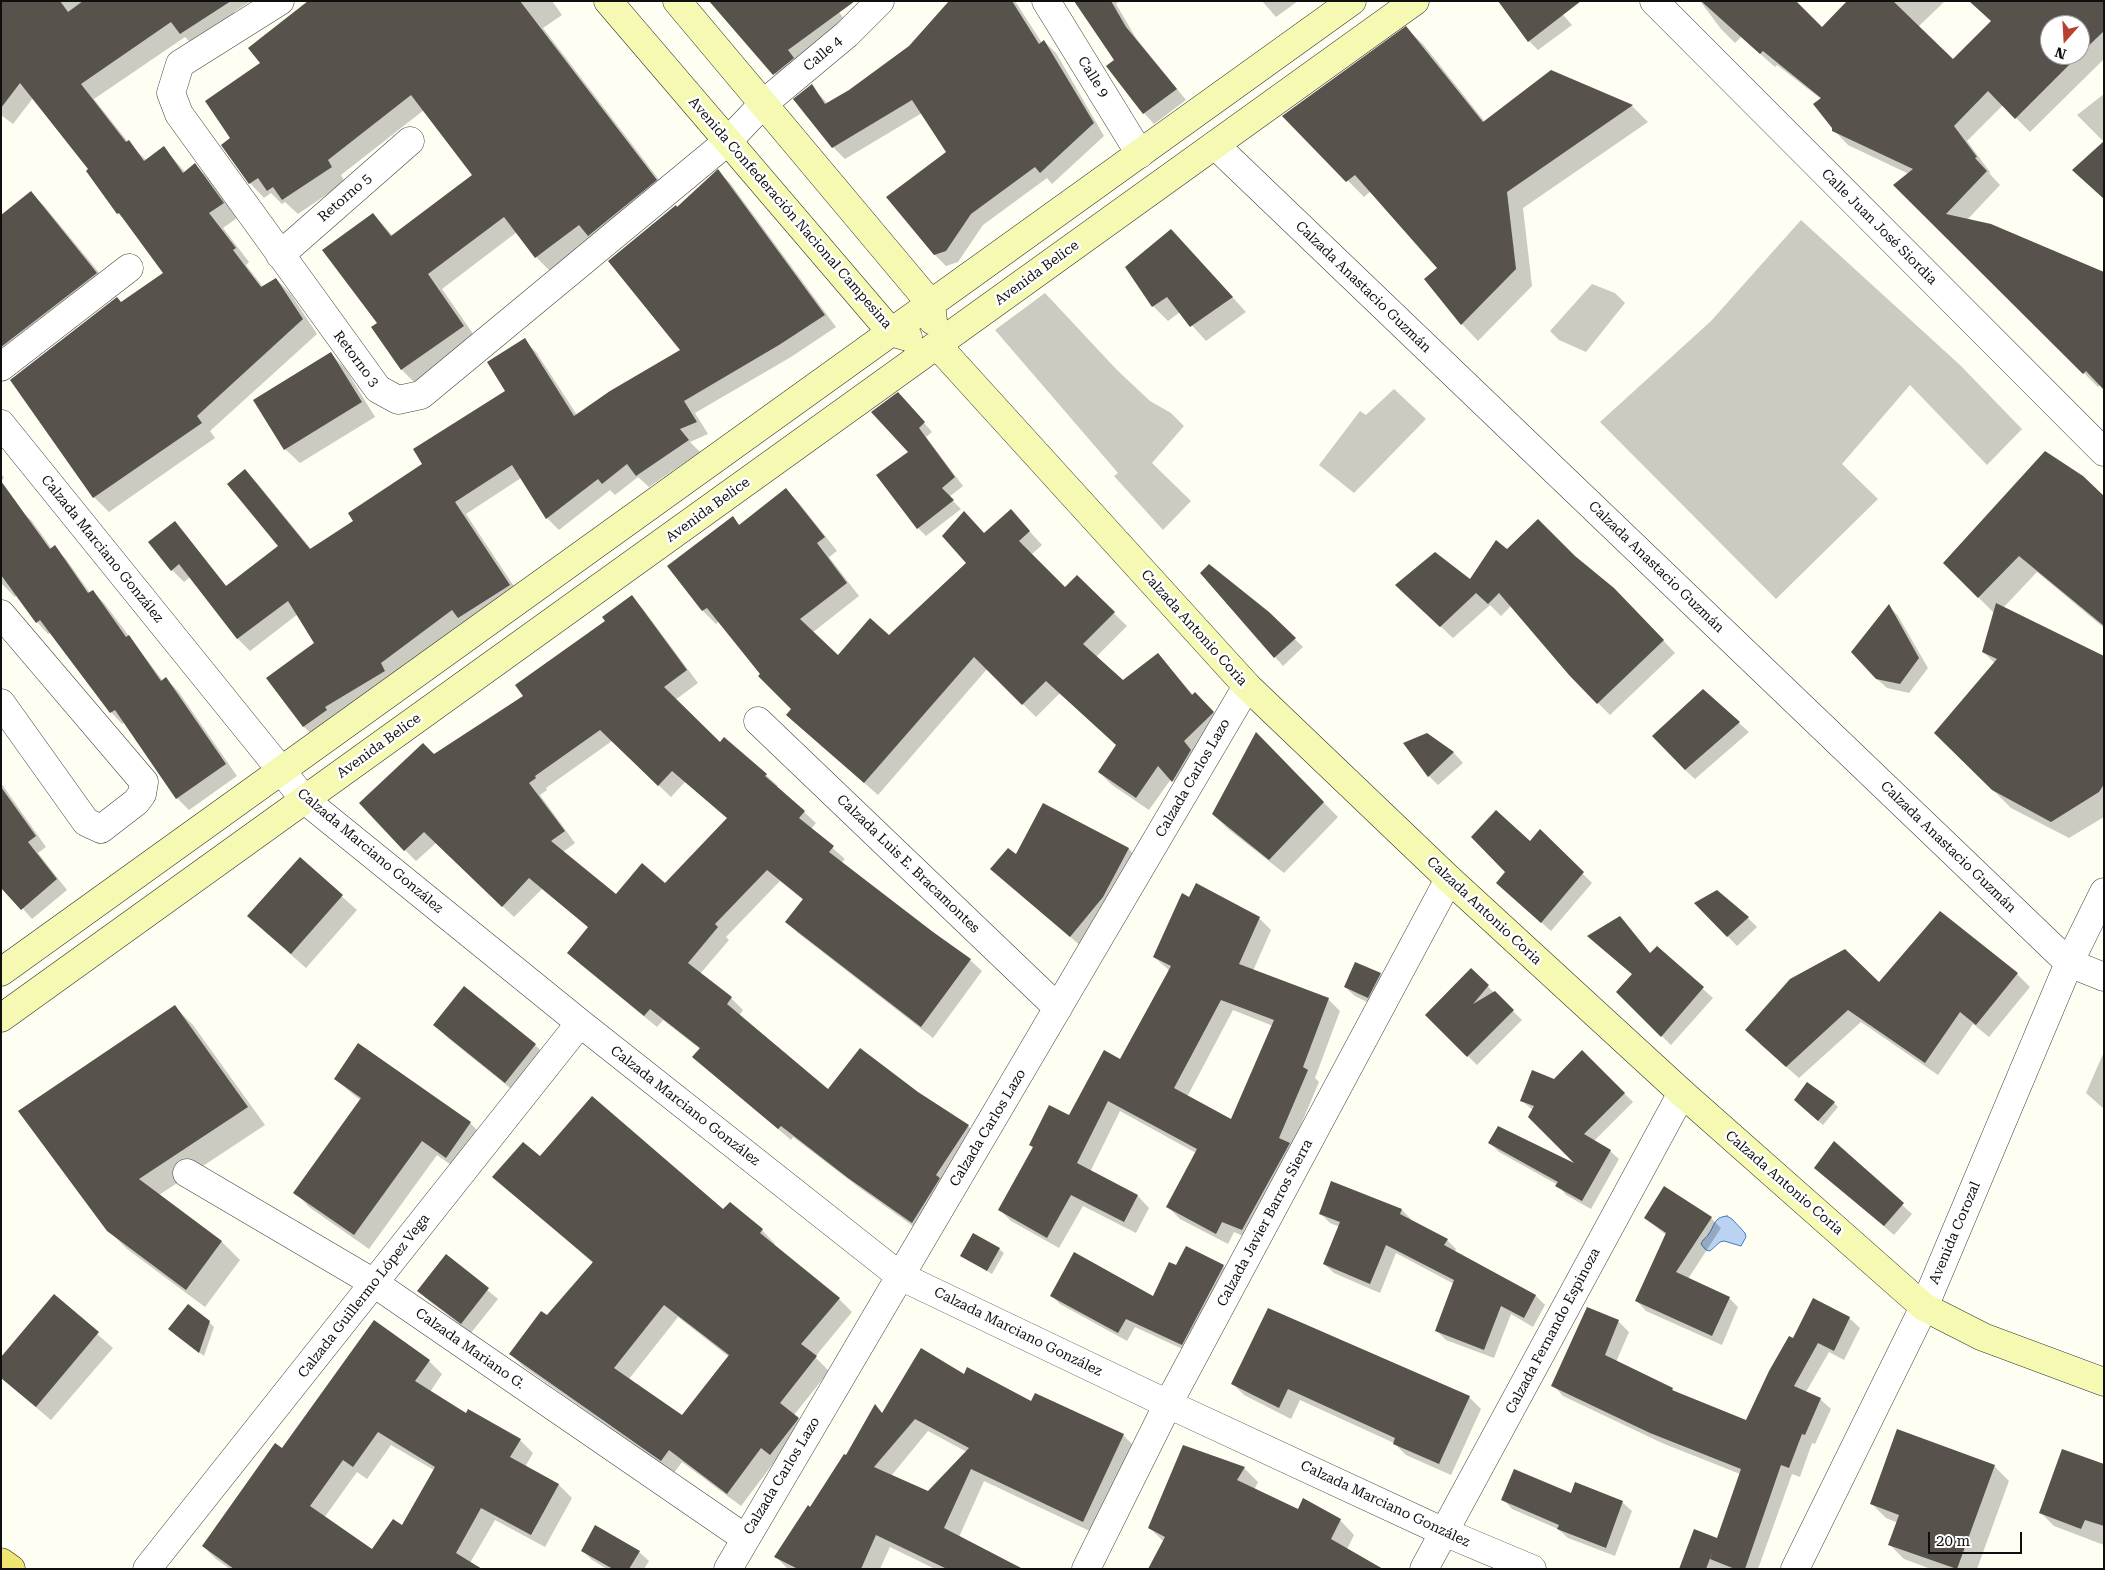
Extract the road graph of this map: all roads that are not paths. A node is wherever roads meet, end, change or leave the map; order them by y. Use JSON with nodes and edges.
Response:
{"nodes":[{"id":1,"x":280,"y":1,"type":"edge"},
{"id":2,"x":608,"y":1,"type":"edge"},
{"id":3,"x":677,"y":1,"type":"edge"},
{"id":4,"x":880,"y":1,"type":"edge"},
{"id":5,"x":1046,"y":1,"type":"edge"},
{"id":6,"x":1415,"y":1,"type":"edge"},
{"id":7,"x":1654,"y":1,"type":"edge"},
{"id":8,"x":1349,"y":2,"type":"edge"},
{"id":9,"x":763,"y":104,"type":"junction"},
{"id":10,"x":410,"y":141,"type":"dead end"},
{"id":11,"x":728,"y":141,"type":"junction"},
{"id":12,"x":1215,"y":145,"type":"junction"},
{"id":13,"x":1140,"y":154,"type":"junction"},
{"id":14,"x":280,"y":254,"type":"junction"},
{"id":15,"x":129,"y":268,"type":"dead end"},
{"id":16,"x":931,"y":304,"type":"junction"},
{"id":17,"x":891,"y":332,"type":"junction"},
{"id":18,"x":937,"y":345,"type":"junction"},
{"id":19,"x":1,"y":367,"type":"edge"},
{"id":20,"x":1,"y":424,"type":"edge"},
{"id":21,"x":2104,"y":452,"type":"edge"},
{"id":22,"x":1,"y":614,"type":"edge"},
{"id":23,"x":1247,"y":686,"type":"junction"},
{"id":24,"x":1,"y":703,"type":"edge"},
{"id":25,"x":758,"y":721,"type":"dead end"},
{"id":26,"x":281,"y":771,"type":"junction"},
{"id":27,"x":305,"y":800,"type":"junction"},
{"id":28,"x":1449,"y":879,"type":"junction"},
{"id":29,"x":2104,"y":892,"type":"edge"},
{"id":30,"x":2070,"y":963,"type":"junction"},
{"id":31,"x":1,"y":972,"type":"edge"},
{"id":32,"x":2104,"y":977,"type":"edge"},
{"id":33,"x":1058,"y":1008,"type":"junction"},
{"id":34,"x":1,"y":1018,"type":"edge"},
{"id":35,"x":580,"y":1023,"type":"junction"},
{"id":36,"x":1682,"y":1092,"type":"junction"},
{"id":37,"x":187,"y":1173,"type":"dead end"},
{"id":38,"x":900,"y":1276,"type":"junction"},
{"id":39,"x":374,"y":1283,"type":"junction"},
{"id":40,"x":1924,"y":1306,"type":"junction"},
{"id":41,"x":2104,"y":1382,"type":"edge"},
{"id":42,"x":1168,"y":1404,"type":"junction"},
{"id":43,"x":1444,"y":1532,"type":"junction"},
{"id":44,"x":745,"y":1538,"type":"junction"},
{"id":45,"x":1,"y":1562,"type":"edge"},
{"id":46,"x":10,"y":1569,"type":"edge"},
{"id":47,"x":148,"y":1569,"type":"edge"},
{"id":48,"x":728,"y":1569,"type":"edge"},
{"id":49,"x":1086,"y":1569,"type":"edge"},
{"id":50,"x":1424,"y":1569,"type":"edge"},
{"id":51,"x":1532,"y":1569,"type":"edge"},
{"id":52,"x":1795,"y":1569,"type":"edge"}],
"edges":[{"from":1,"to":14,"type":"street","name":"Retorno 3"},
{"from":2,"to":11,"type":"main road","name":"Avenida Confederación Nacional Campesina"},
{"from":3,"to":9,"type":"main road"},
{"from":4,"to":9,"type":"street","name":"Calle 4"},
{"from":5,"to":13,"type":"street","name":"Calle 9"},
{"from":6,"to":12,"type":"main road","name":"Avenida Belice"},
{"from":7,"to":21,"type":"street","name":"Calle Juan José Siordia"},
{"from":8,"to":13,"type":"main road"},
{"from":9,"to":11,"type":"street","name":"Retorno 3"},
{"from":9,"to":16,"type":"main road"},
{"from":10,"to":14,"type":"street","name":"Retorno 5"},
{"from":11,"to":14,"type":"street","name":"Retorno 3"},
{"from":11,"to":17,"type":"main road","name":"Avenida Confederación Nacional Campesina"},
{"from":12,"to":18,"type":"main road","name":"Avenida Belice"},
{"from":12,"to":30,"type":"street","name":"Calzada Anastacio Guzmán"},
{"from":13,"to":16,"type":"main road"},
{"from":15,"to":19,"type":"street"},
{"from":16,"to":17,"type":"main road"},
{"from":16,"to":18,"type":"main road"},
{"from":17,"to":18,"type":"main road","name":"Avenida Confederación Nacional Campesina"},
{"from":17,"to":26,"type":"main road"},
{"from":18,"to":23,"type":"main road","name":"Calzada Antonio Coria"},
{"from":18,"to":27,"type":"main road","name":"Avenida Belice"},
{"from":20,"to":26,"type":"street","name":"Calzada Marciano González"},
{"from":22,"to":24,"type":"street"},
{"from":23,"to":28,"type":"main road","name":"Calzada Antonio Coria"},
{"from":23,"to":33,"type":"street","name":"Calzada Carlos Lazo"},
{"from":25,"to":33,"type":"street","name":"Calzada Luis E. Bracamontes"},
{"from":26,"to":27,"type":"street","name":"Calzada Marciano González"},
{"from":26,"to":31,"type":"main road"},
{"from":27,"to":34,"type":"main road","name":"Avenida Belice"},
{"from":27,"to":35,"type":"street","name":"Calzada Marciano González"},
{"from":28,"to":36,"type":"main road","name":"Calzada Antonio Coria"},
{"from":28,"to":42,"type":"street","name":"Calzada Javier Barros Sierra"},
{"from":29,"to":30,"type":"street","name":"Avenida Corozal"},
{"from":30,"to":32,"type":"street","name":"Calzada Anastacio Guzmán"},
{"from":30,"to":40,"type":"street","name":"Avenida Corozal"},
{"from":33,"to":38,"type":"street","name":"Calzada Carlos Lazo"},
{"from":35,"to":38,"type":"street","name":"Calzada Marciano González"},
{"from":35,"to":39,"type":"street","name":"Calzada Guillermo López Vega"},
{"from":36,"to":40,"type":"main road","name":"Calzada Antonio Coria"},
{"from":36,"to":43,"type":"street","name":"Calzada Fernando Espinoza"},
{"from":37,"to":39,"type":"street","name":"Calzada Mariano G."},
{"from":38,"to":42,"type":"street","name":"Calzada Marciano González"},
{"from":38,"to":44,"type":"street","name":"Calzada Carlos Lazo"},
{"from":39,"to":44,"type":"street","name":"Calzada Mariano G."},
{"from":39,"to":47,"type":"street","name":"Calzada Guillermo López Vega"},
{"from":40,"to":41,"type":"main road","name":"Calzada Antonio Coria"},
{"from":40,"to":52,"type":"street","name":"Avenida Corozal"},
{"from":42,"to":43,"type":"street","name":"Calzada Marciano González"},
{"from":42,"to":49,"type":"street","name":"Calzada Javier Barros Sierra"},
{"from":43,"to":50,"type":"street","name":"Calzada Fernando Espinoza"},
{"from":43,"to":51,"type":"street","name":"Calzada Marciano González"},
{"from":44,"to":48,"type":"street","name":"Calzada Carlos Lazo"},
{"from":45,"to":46,"type":"main road"}]}
